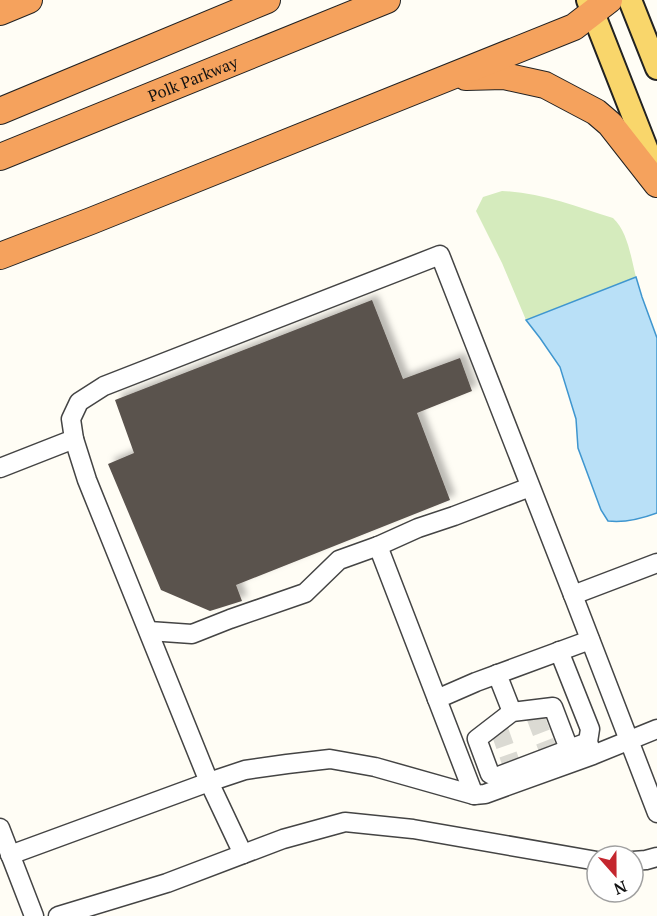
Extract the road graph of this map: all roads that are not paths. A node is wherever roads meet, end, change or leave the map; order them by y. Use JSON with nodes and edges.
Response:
{"nodes":[{"id":1,"x":29,"y":0,"type":"edge"},
{"id":2,"x":267,"y":0,"type":"edge"},
{"id":3,"x":387,"y":0,"type":"edge"},
{"id":4,"x":630,"y":0,"type":"edge"},
{"id":5,"x":597,"y":4,"type":"edge"},
{"id":6,"x":0,"y":12,"type":"edge"},
{"id":7,"x":657,"y":68,"type":"edge"},
{"id":8,"x":448,"y":78,"type":"junction"},
{"id":9,"x":0,"y":111,"type":"edge"},
{"id":10,"x":0,"y":157,"type":"edge"},
{"id":11,"x":657,"y":176,"type":"edge"},
{"id":12,"x":657,"y":184,"type":"edge"},
{"id":13,"x":0,"y":256,"type":"edge"},
{"id":14,"x":74,"y":440,"type":"junction"},
{"id":15,"x":0,"y":468,"type":"edge"},
{"id":16,"x":530,"y":487,"type":"junction"},
{"id":17,"x":378,"y":546,"type":"junction"},
{"id":18,"x":657,"y":563,"type":"edge"},
{"id":19,"x":573,"y":596,"type":"junction"},
{"id":20,"x":149,"y":631,"type":"junction"},
{"id":21,"x":590,"y":640,"type":"junction"},
{"id":22,"x":559,"y":651,"type":"junction"},
{"id":23,"x":497,"y":674,"type":"junction"},
{"id":24,"x":437,"y":699,"type":"junction"},
{"id":25,"x":512,"y":711,"type":"junction"},
{"id":26,"x":535,"y":716,"type":"dead end"},
{"id":27,"x":499,"y":729,"type":"dead end"},
{"id":28,"x":657,"y":729,"type":"edge"},
{"id":29,"x":628,"y":740,"type":"junction"},
{"id":30,"x":569,"y":749,"type":"junction"},
{"id":31,"x":591,"y":749,"type":"junction"},
{"id":32,"x":551,"y":758,"type":"junction"},
{"id":33,"x":515,"y":772,"type":"junction"},
{"id":34,"x":209,"y":782,"type":"junction"},
{"id":35,"x":474,"y":795,"type":"junction"},
{"id":36,"x":657,"y":813,"type":"edge"},
{"id":37,"x":0,"y":828,"type":"edge"},
{"id":38,"x":243,"y":854,"type":"junction"},
{"id":39,"x":10,"y":855,"type":"junction"},
{"id":40,"x":585,"y":859,"type":"edge"},
{"id":41,"x":34,"y":916,"type":"edge"},
{"id":42,"x":58,"y":916,"type":"edge"}],
"edges":[{"from":1,"to":6,"type":"highway"},
{"from":2,"to":9,"type":"highway"},
{"from":3,"to":10,"type":"highway","name":"Polk Parkway"},
{"from":4,"to":7,"type":"main road"},
{"from":5,"to":8,"type":"highway"},
{"from":5,"to":11,"type":"main road"},
{"from":8,"to":12,"type":"highway"},
{"from":8,"to":13,"type":"highway"},
{"from":14,"to":15,"type":"lane"},
{"from":14,"to":16,"type":"lane"},
{"from":14,"to":20,"type":"lane"},
{"from":16,"to":17,"type":"lane"},
{"from":16,"to":19,"type":"lane"},
{"from":17,"to":20,"type":"lane"},
{"from":17,"to":24,"type":"lane"},
{"from":18,"to":19,"type":"lane"},
{"from":19,"to":21,"type":"lane"},
{"from":20,"to":34,"type":"lane"},
{"from":21,"to":22,"type":"lane"},
{"from":21,"to":29,"type":"lane"},
{"from":22,"to":23,"type":"lane"},
{"from":22,"to":31,"type":"lane"},
{"from":23,"to":24,"type":"lane"},
{"from":23,"to":25,"type":"lane"},
{"from":24,"to":35,"type":"lane"},
{"from":25,"to":26,"type":"lane"},
{"from":25,"to":27,"type":"lane"},
{"from":25,"to":30,"type":"lane"},
{"from":25,"to":33,"type":"lane"},
{"from":28,"to":29,"type":"lane"},
{"from":29,"to":31,"type":"lane"},
{"from":29,"to":36,"type":"lane"},
{"from":30,"to":31,"type":"lane"},
{"from":30,"to":32,"type":"lane"},
{"from":31,"to":32,"type":"lane"},
{"from":32,"to":33,"type":"lane"},
{"from":33,"to":35,"type":"lane"},
{"from":34,"to":35,"type":"lane"},
{"from":34,"to":38,"type":"lane"},
{"from":34,"to":39,"type":"lane"},
{"from":37,"to":39,"type":"lane"},
{"from":38,"to":40,"type":"lane"},
{"from":38,"to":42,"type":"lane"},
{"from":39,"to":41,"type":"lane"}]}
